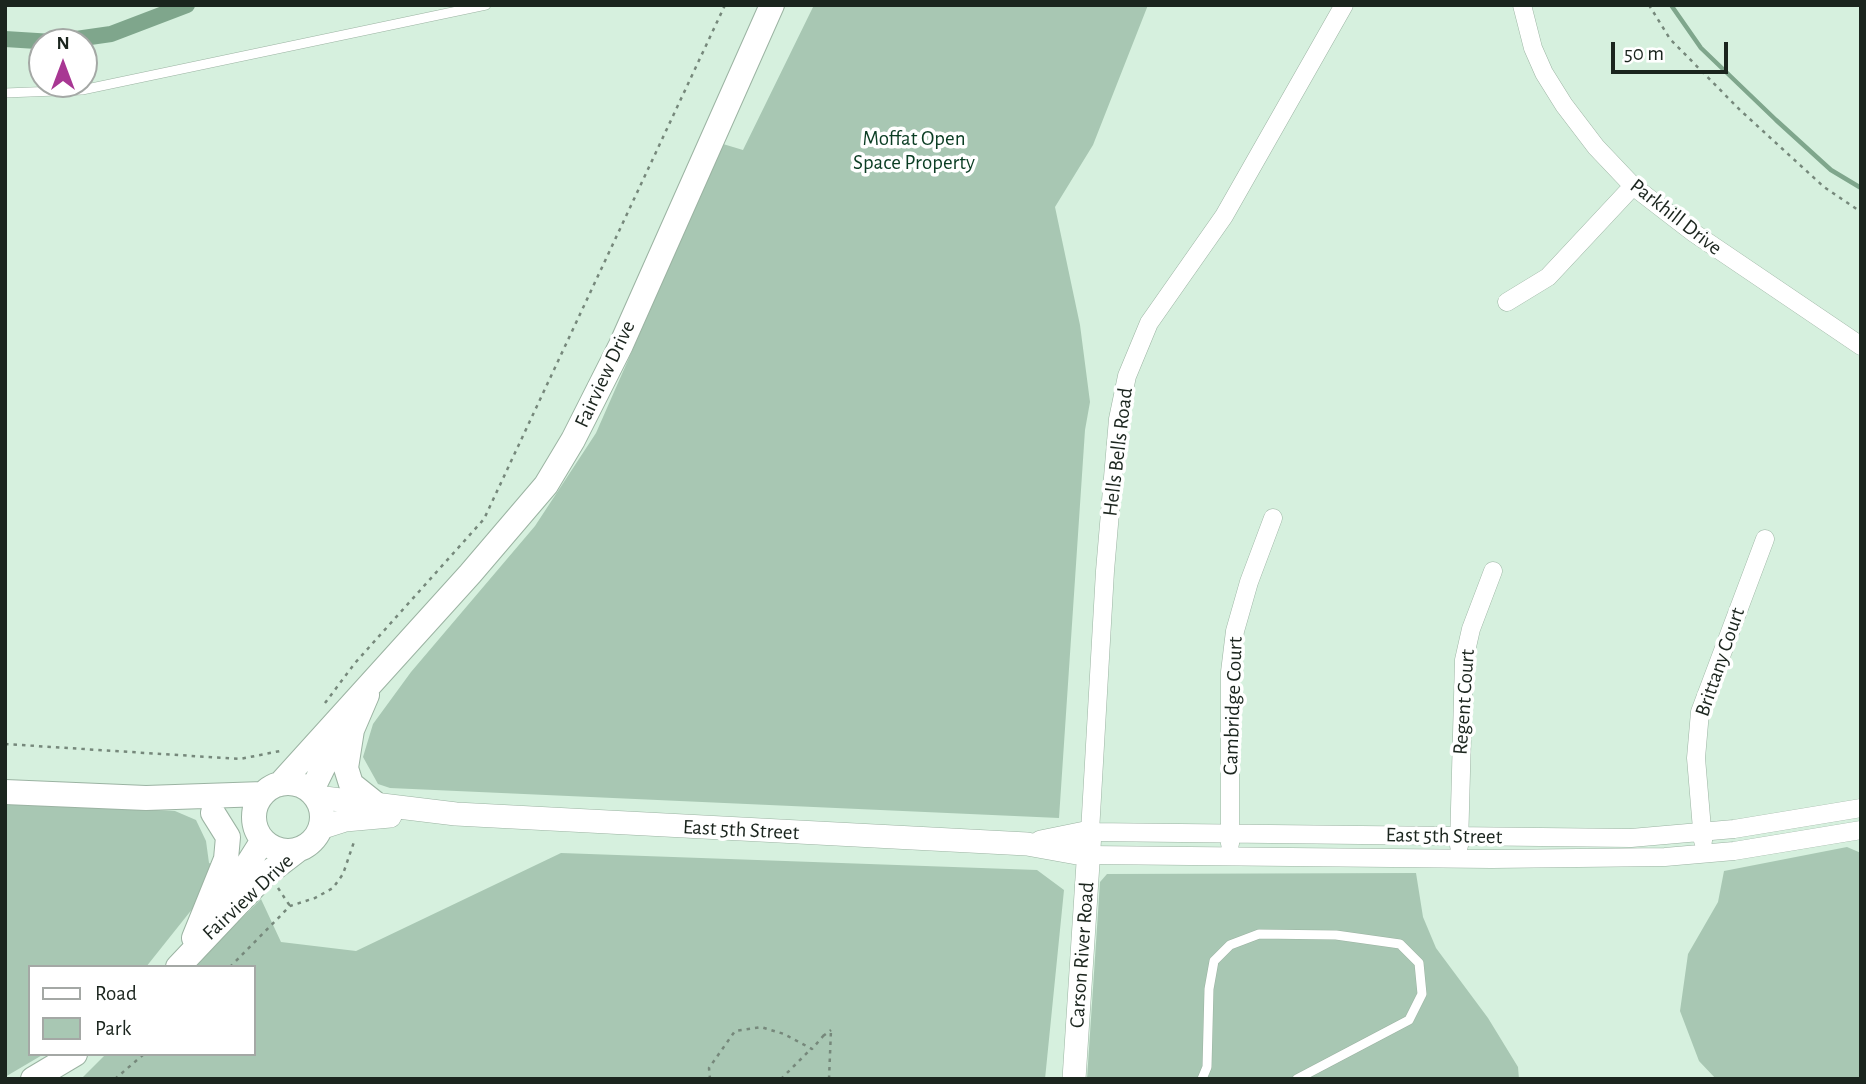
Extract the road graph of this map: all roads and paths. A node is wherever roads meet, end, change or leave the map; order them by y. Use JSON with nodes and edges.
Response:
{"nodes":[{"id":1,"x":486,"y":5,"type":"edge"},
{"id":2,"x":725,"y":5,"type":"edge"},
{"id":3,"x":772,"y":5,"type":"edge"},
{"id":4,"x":1344,"y":5,"type":"edge"},
{"id":5,"x":1522,"y":5,"type":"edge"},
{"id":6,"x":1649,"y":5,"type":"edge"},
{"id":7,"x":5,"y":93,"type":"edge"},
{"id":8,"x":1633,"y":186,"type":"junction"},
{"id":9,"x":1861,"y":212,"type":"edge"},
{"id":10,"x":1507,"y":302,"type":"dead end"},
{"id":11,"x":1861,"y":346,"type":"edge"},
{"id":12,"x":1273,"y":518,"type":"dead end"},
{"id":13,"x":1765,"y":539,"type":"dead end"},
{"id":14,"x":1493,"y":572,"type":"dead end"},
{"id":15,"x":367,"y":685,"type":"junction"},
{"id":16,"x":323,"y":705,"type":"dead end"},
{"id":17,"x":5,"y":744,"type":"edge"},
{"id":18,"x":289,"y":746,"type":"dead end"},
{"id":19,"x":272,"y":789,"type":"junction"},
{"id":20,"x":5,"y":792,"type":"edge"},
{"id":21,"x":314,"y":794,"type":"junction"},
{"id":22,"x":146,"y":798,"type":"junction"},
{"id":23,"x":376,"y":804,"type":"junction"},
{"id":24,"x":1861,"y":808,"type":"edge"},
{"id":25,"x":214,"y":813,"type":"junction"},
{"id":26,"x":456,"y":814,"type":"junction"},
{"id":27,"x":320,"y":828,"type":"junction"},
{"id":28,"x":1861,"y":830,"type":"edge"},
{"id":29,"x":356,"y":832,"type":"dead end"},
{"id":30,"x":1090,"y":832,"type":"junction"},
{"id":31,"x":1703,"y":832,"type":"junction"},
{"id":32,"x":259,"y":834,"type":"junction"},
{"id":33,"x":1230,"y":835,"type":"junction"},
{"id":34,"x":1459,"y":836,"type":"junction"},
{"id":35,"x":1027,"y":844,"type":"junction"},
{"id":36,"x":298,"y":850,"type":"junction"},
{"id":37,"x":1703,"y":854,"type":"junction"},
{"id":38,"x":1088,"y":855,"type":"junction"},
{"id":39,"x":1230,"y":857,"type":"junction"},
{"id":40,"x":1459,"y":858,"type":"junction"},
{"id":41,"x":275,"y":883,"type":"dead end"},
{"id":42,"x":290,"y":906,"type":"junction"},
{"id":43,"x":187,"y":956,"type":"edge"},
{"id":44,"x":232,"y":965,"type":"edge"},
{"id":45,"x":811,"y":1049,"type":"junction"},
{"id":46,"x":72,"y":1056,"type":"edge"},
{"id":47,"x":142,"y":1056,"type":"edge"},
{"id":48,"x":33,"y":1079,"type":"edge"},
{"id":49,"x":115,"y":1079,"type":"edge"},
{"id":50,"x":710,"y":1079,"type":"edge"},
{"id":51,"x":781,"y":1079,"type":"edge"},
{"id":52,"x":829,"y":1079,"type":"edge"},
{"id":53,"x":1074,"y":1079,"type":"edge"},
{"id":54,"x":1202,"y":1079,"type":"edge"},
{"id":55,"x":1297,"y":1079,"type":"edge"}],
"edges":[{"from":1,"to":7,"type":"lane"},
{"from":2,"to":16,"type":"path"},
{"from":3,"to":15,"type":"main road","name":"Fairview Drive"},
{"from":4,"to":30,"type":"street","name":"Hells Bells Road"},
{"from":5,"to":8,"type":"street","name":"Parkhill Drive"},
{"from":6,"to":9,"type":"path"},
{"from":8,"to":10,"type":"street"},
{"from":8,"to":11,"type":"street","name":"Parkhill Drive"},
{"from":12,"to":33,"type":"street","name":"Cambridge Court"},
{"from":13,"to":31,"type":"street","name":"Brittany Court"},
{"from":14,"to":34,"type":"street","name":"Regent Court"},
{"from":15,"to":19,"type":"main road","name":"Fairview Drive"},
{"from":15,"to":21,"type":"main road","name":"Fairview Drive"},
{"from":15,"to":23,"type":"main road"},
{"from":17,"to":18,"type":"path"},
{"from":19,"to":21,"type":"main road"},
{"from":19,"to":22,"type":"main road"},
{"from":19,"to":32,"type":"main road"},
{"from":20,"to":22,"type":"main road"},
{"from":21,"to":23,"type":"street","name":"East 5th Street"},
{"from":21,"to":27,"type":"main road"},
{"from":22,"to":25,"type":"main road"},
{"from":23,"to":26,"type":"street","name":"East 5th Street"},
{"from":24,"to":31,"type":"street","name":"East 5th Street"},
{"from":25,"to":32,"type":"main road"},
{"from":25,"to":43,"type":"main road"},
{"from":26,"to":27,"type":"street","name":"East 5th Street"},
{"from":26,"to":35,"type":"street","name":"East 5th Street"},
{"from":27,"to":36,"type":"main road"},
{"from":28,"to":37,"type":"street","name":"East 5th Street"},
{"from":29,"to":42,"type":"path"},
{"from":30,"to":33,"type":"street","name":"East 5th Street"},
{"from":30,"to":35,"type":"street","name":"East 5th Street"},
{"from":30,"to":38,"type":"street","name":"Carson River Road"},
{"from":31,"to":34,"type":"street","name":"East 5th Street"},
{"from":31,"to":37,"type":"street","name":"Brittany Court"},
{"from":32,"to":36,"type":"main road"},
{"from":32,"to":43,"type":"main road","name":"Fairview Drive"},
{"from":33,"to":34,"type":"street","name":"East 5th Street"},
{"from":33,"to":39,"type":"street","name":"Cambridge Court"},
{"from":34,"to":40,"type":"street","name":"Regent Court"},
{"from":35,"to":38,"type":"street","name":"East 5th Street"},
{"from":36,"to":43,"type":"main road","name":"Fairview Drive"},
{"from":37,"to":40,"type":"street","name":"East 5th Street"},
{"from":38,"to":39,"type":"street","name":"East 5th Street"},
{"from":38,"to":53,"type":"street","name":"Carson River Road"},
{"from":39,"to":40,"type":"street","name":"East 5th Street"},
{"from":41,"to":42,"type":"path"},
{"from":42,"to":44,"type":"path"},
{"from":45,"to":50,"type":"path"},
{"from":45,"to":51,"type":"path"},
{"from":45,"to":52,"type":"path"},
{"from":46,"to":48,"type":"main road"},
{"from":47,"to":49,"type":"path"},
{"from":54,"to":55,"type":"lane"}]}
